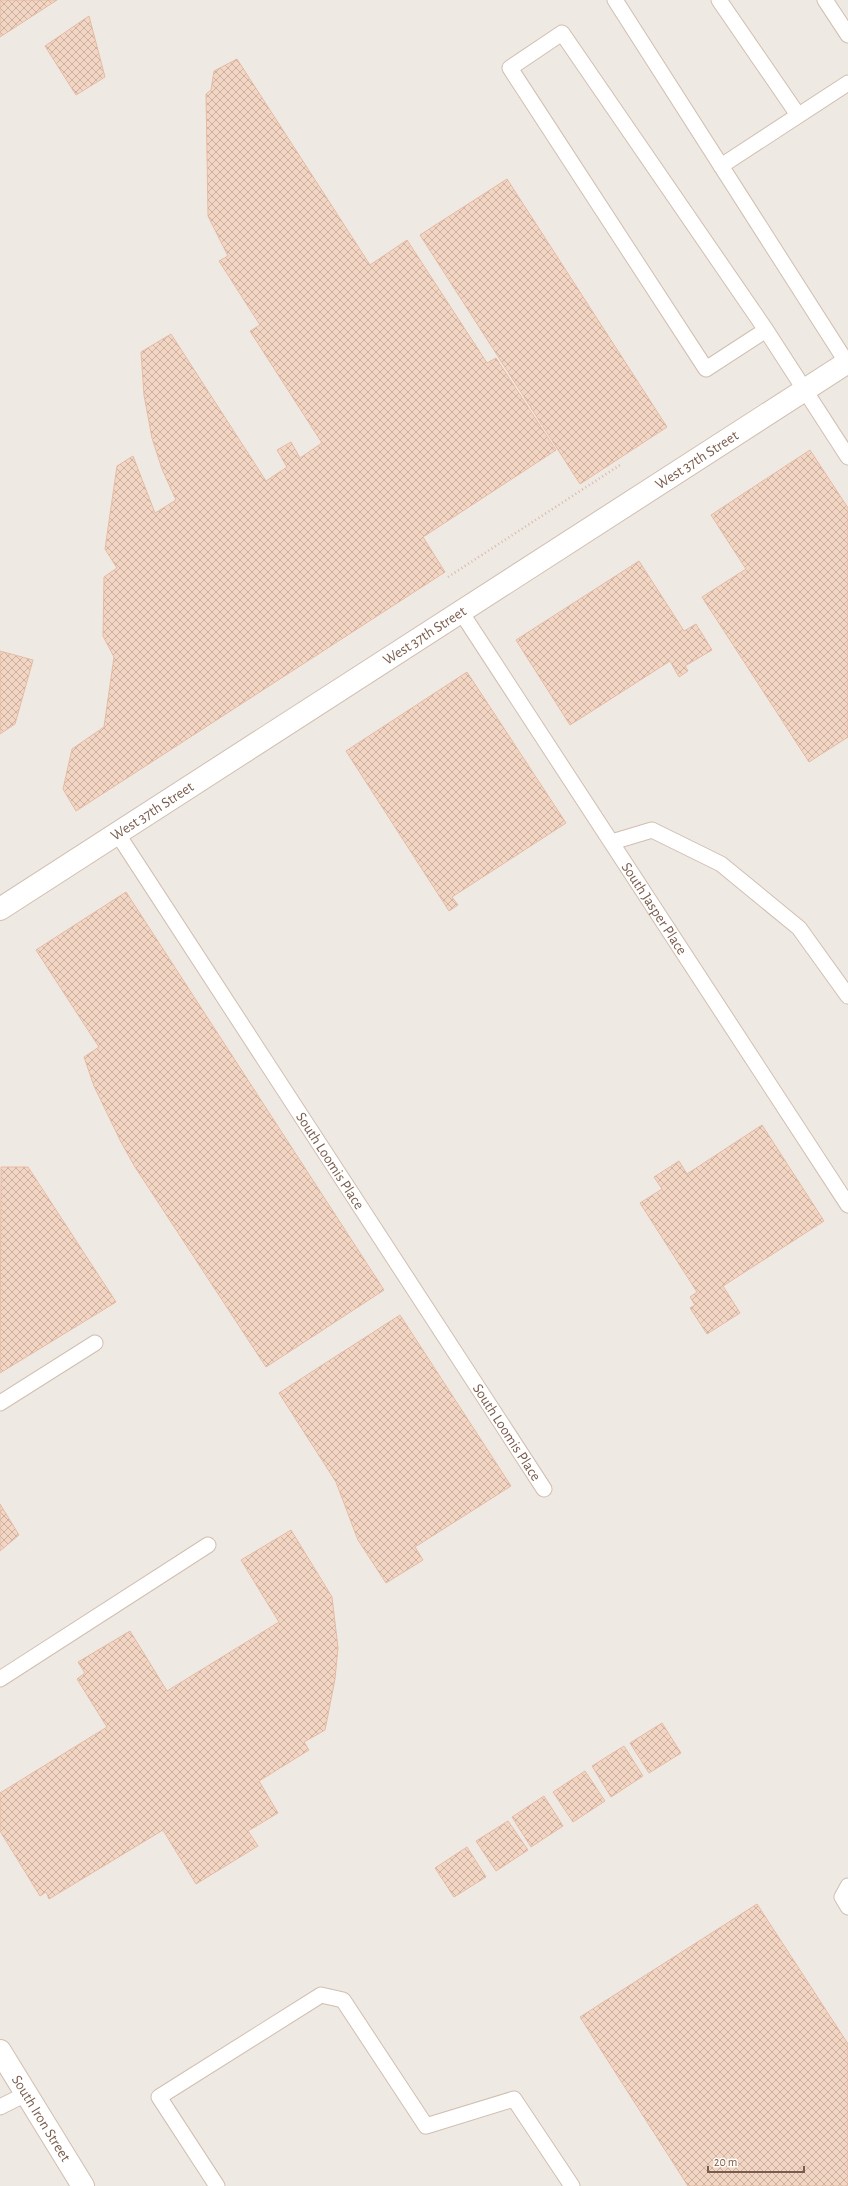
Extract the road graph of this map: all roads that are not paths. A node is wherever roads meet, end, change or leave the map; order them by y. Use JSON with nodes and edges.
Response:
{"nodes":[{"id":1,"x":615,"y":0,"type":"edge"},
{"id":2,"x":719,"y":0,"type":"edge"},
{"id":3,"x":825,"y":0,"type":"edge"},
{"id":4,"x":848,"y":35,"type":"edge"},
{"id":5,"x":848,"y":83,"type":"edge"},
{"id":6,"x":798,"y":115,"type":"junction"},
{"id":7,"x":721,"y":166,"type":"junction"},
{"id":8,"x":766,"y":330,"type":"junction"},
{"id":9,"x":848,"y":363,"type":"edge"},
{"id":10,"x":805,"y":390,"type":"junction"},
{"id":11,"x":848,"y":457,"type":"edge"},
{"id":12,"x":461,"y":612,"type":"junction"},
{"id":13,"x":117,"y":834,"type":"junction"},
{"id":14,"x":612,"y":842,"type":"junction"},
{"id":15,"x":0,"y":909,"type":"edge"},
{"id":16,"x":848,"y":996,"type":"edge"},
{"id":17,"x":848,"y":1205,"type":"edge"},
{"id":18,"x":95,"y":1343,"type":"dead end"},
{"id":19,"x":0,"y":1403,"type":"edge"},
{"id":20,"x":544,"y":1489,"type":"dead end"},
{"id":21,"x":208,"y":1545,"type":"dead end"},
{"id":22,"x":0,"y":1679,"type":"edge"},
{"id":23,"x":848,"y":1886,"type":"edge"},
{"id":24,"x":848,"y":1907,"type":"edge"},
{"id":25,"x":0,"y":2051,"type":"edge"},
{"id":26,"x":26,"y":2094,"type":"junction"},
{"id":27,"x":0,"y":2106,"type":"edge"},
{"id":28,"x":83,"y":2186,"type":"edge"},
{"id":29,"x":217,"y":2186,"type":"edge"},
{"id":30,"x":572,"y":2186,"type":"edge"}],
"edges":[{"from":1,"to":7,"type":"lane"},
{"from":2,"to":6,"type":"lane"},
{"from":3,"to":4,"type":"lane"},
{"from":5,"to":6,"type":"lane"},
{"from":6,"to":7,"type":"lane"},
{"from":7,"to":9,"type":"lane"},
{"from":8,"to":8,"type":"lane"},
{"from":8,"to":10,"type":"lane"},
{"from":9,"to":10,"type":"street","name":"West 37th Street"},
{"from":10,"to":11,"type":"lane"},
{"from":10,"to":12,"type":"street","name":"West 37th Street"},
{"from":12,"to":13,"type":"street","name":"West 37th Street"},
{"from":12,"to":14,"type":"lane","name":"South Jasper Place"},
{"from":13,"to":15,"type":"street","name":"West 37th Street"},
{"from":13,"to":20,"type":"lane","name":"South Loomis Place"},
{"from":14,"to":16,"type":"lane"},
{"from":14,"to":17,"type":"lane","name":"South Jasper Place"},
{"from":18,"to":19,"type":"lane"},
{"from":21,"to":22,"type":"lane"},
{"from":23,"to":24,"type":"lane"},
{"from":25,"to":26,"type":"street","name":"South Iron Street"},
{"from":26,"to":27,"type":"lane"},
{"from":26,"to":28,"type":"street","name":"South Iron Street"},
{"from":29,"to":30,"type":"lane"}]}
